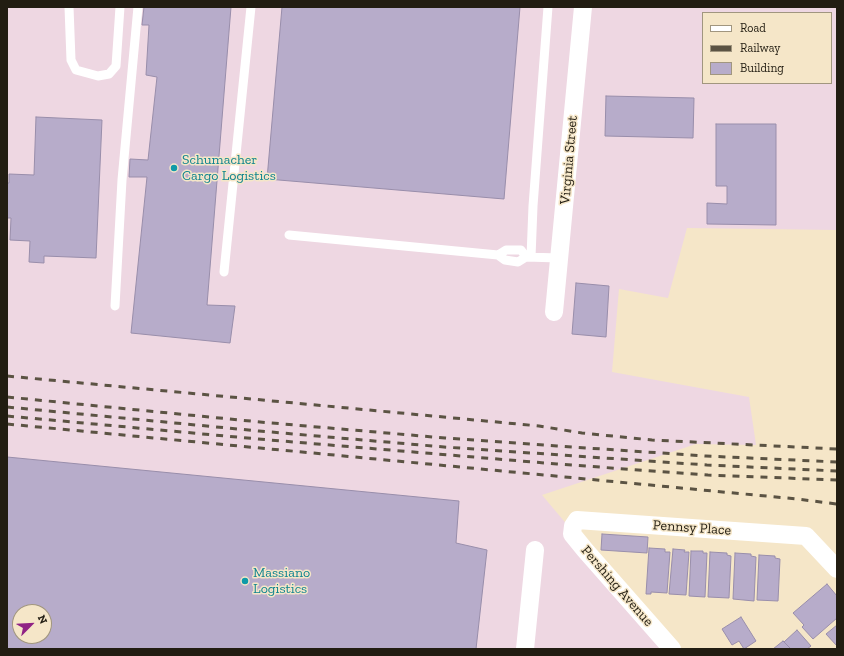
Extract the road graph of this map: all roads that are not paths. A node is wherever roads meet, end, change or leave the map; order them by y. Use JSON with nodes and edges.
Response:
{"nodes":[{"id":1,"x":69,"y":7,"type":"edge"},
{"id":2,"x":120,"y":7,"type":"edge"},
{"id":3,"x":138,"y":7,"type":"edge"},
{"id":4,"x":251,"y":7,"type":"edge"},
{"id":5,"x":548,"y":7,"type":"edge"},
{"id":6,"x":583,"y":7,"type":"edge"},
{"id":7,"x":289,"y":235,"type":"dead end"},
{"id":8,"x":528,"y":257,"type":"junction"},
{"id":9,"x":559,"y":258,"type":"junction"},
{"id":10,"x":224,"y":272,"type":"dead end"},
{"id":11,"x":116,"y":306,"type":"dead end"},
{"id":12,"x":554,"y":312,"type":"dead end"},
{"id":13,"x":577,"y":520,"type":"joint"},
{"id":14,"x":535,"y":550,"type":"dead end"},
{"id":15,"x":837,"y":569,"type":"edge"},
{"id":16,"x":525,"y":649,"type":"edge"},
{"id":17,"x":672,"y":649,"type":"edge"}],
"edges":[{"from":1,"to":2,"type":"lane"},
{"from":3,"to":11,"type":"lane"},
{"from":4,"to":10,"type":"lane"},
{"from":5,"to":8,"type":"lane"},
{"from":6,"to":9,"type":"street","name":"Virginia Street"},
{"from":7,"to":8,"type":"lane"},
{"from":8,"to":9,"type":"lane"},
{"from":9,"to":12,"type":"street","name":"Virginia Street"},
{"from":13,"to":15,"type":"street","name":"Pennsy Place"},
{"from":13,"to":17,"type":"street","name":"Pershing Avenue"},
{"from":14,"to":16,"type":"street"}]}
